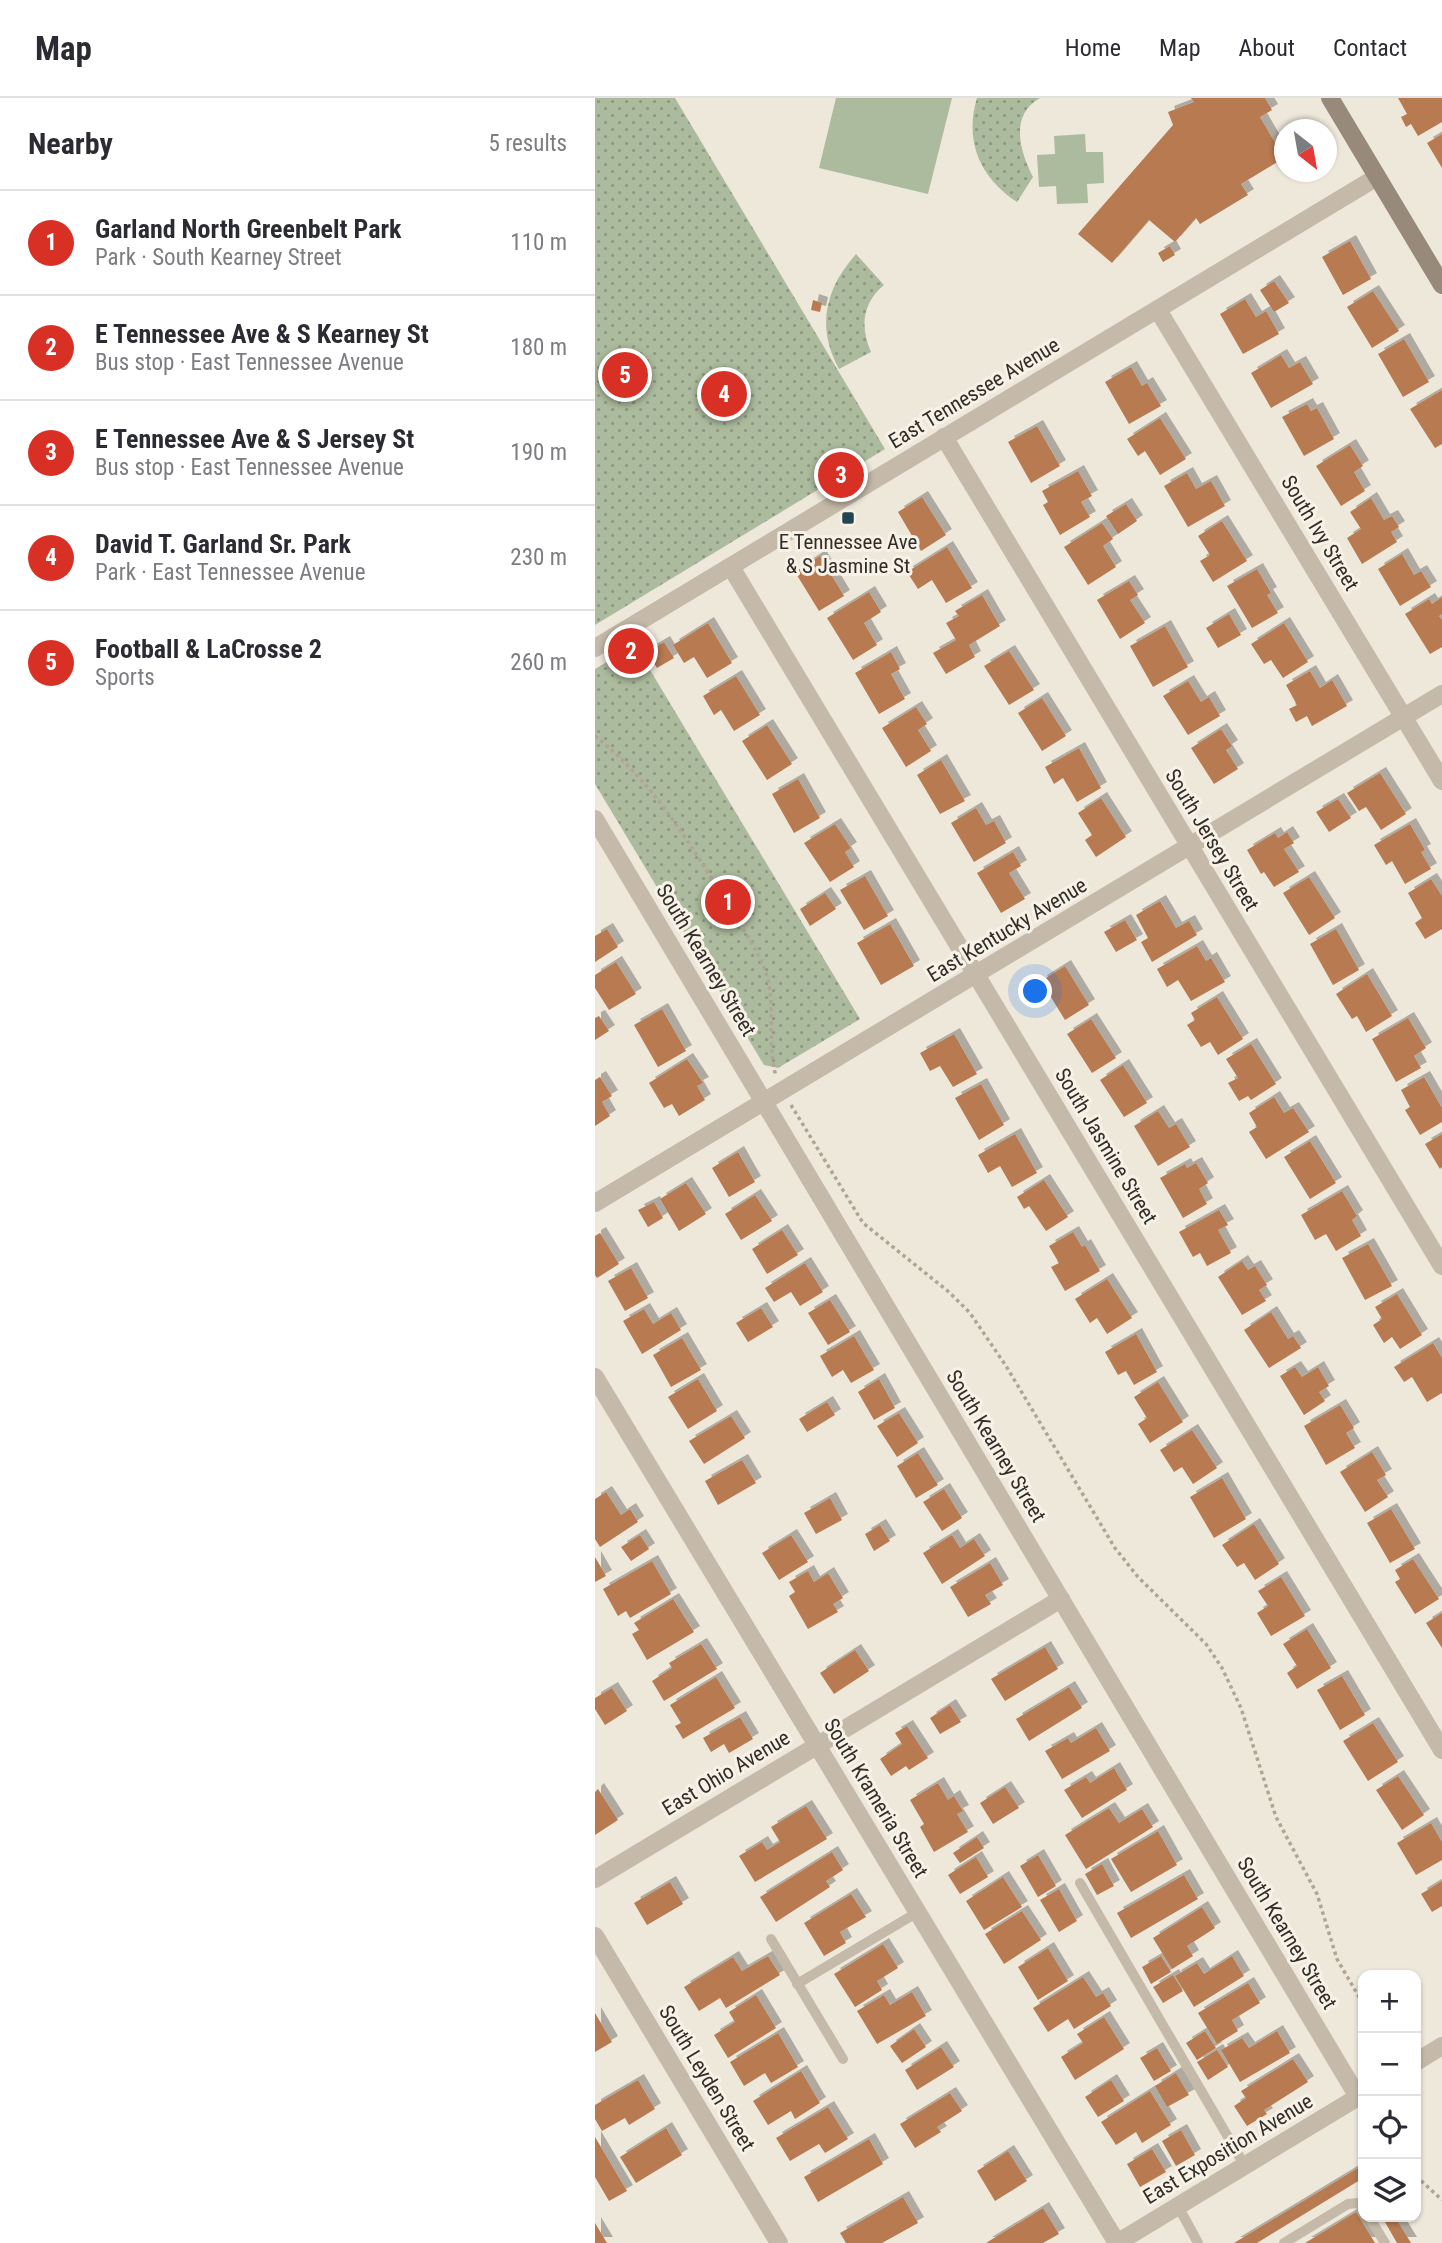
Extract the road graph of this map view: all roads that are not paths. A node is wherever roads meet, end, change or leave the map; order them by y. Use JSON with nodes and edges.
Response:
{"nodes":[{"id":1,"x":1330,"y":98,"type":"edge"},
{"id":2,"x":1377,"y":177,"type":"junction"},
{"id":3,"x":1442,"y":285,"type":"edge"},
{"id":4,"x":1158,"y":310,"type":"junction"},
{"id":5,"x":944,"y":437,"type":"junction"},
{"id":6,"x":731,"y":566,"type":"junction"},
{"id":7,"x":595,"y":648,"type":"edge"},
{"id":8,"x":1442,"y":694,"type":"edge"},
{"id":9,"x":1404,"y":717,"type":"junction"},
{"id":10,"x":1442,"y":781,"type":"edge"},
{"id":11,"x":595,"y":819,"type":"edge"},
{"id":12,"x":1190,"y":847,"type":"junction"},
{"id":13,"x":977,"y":975,"type":"junction"},
{"id":14,"x":765,"y":1102,"type":"junction"},
{"id":15,"x":595,"y":1203,"type":"edge"},
{"id":16,"x":1442,"y":1266,"type":"edge"},
{"id":17,"x":595,"y":1377,"type":"edge"},
{"id":18,"x":1061,"y":1599,"type":"junction"},
{"id":19,"x":818,"y":1745,"type":"junction"},
{"id":20,"x":1442,"y":1750,"type":"edge"},
{"id":21,"x":595,"y":1879,"type":"edge"},
{"id":22,"x":1080,"y":1883,"type":"dead end"},
{"id":23,"x":918,"y":1912,"type":"junction"},
{"id":24,"x":595,"y":1936,"type":"edge"},
{"id":25,"x":771,"y":1939,"type":"dead end"},
{"id":26,"x":797,"y":1984,"type":"junction"},
{"id":27,"x":1442,"y":2046,"type":"edge"},
{"id":28,"x":843,"y":2059,"type":"dead end"},
{"id":29,"x":1421,"y":2059,"type":"edge"},
{"id":30,"x":1358,"y":2091,"type":"edge"},
{"id":31,"x":1358,"y":2098,"type":"edge"},
{"id":32,"x":1245,"y":2166,"type":"junction"},
{"id":33,"x":1358,"y":2204,"type":"edge"},
{"id":34,"x":1178,"y":2206,"type":"junction"},
{"id":35,"x":1372,"y":2222,"type":"edge"},
{"id":36,"x":779,"y":2243,"type":"edge"},
{"id":37,"x":1117,"y":2243,"type":"edge"},
{"id":38,"x":1198,"y":2243,"type":"edge"},
{"id":39,"x":1284,"y":2243,"type":"edge"},
{"id":40,"x":1385,"y":2243,"type":"edge"}],
"edges":[{"from":1,"to":2,"type":"main road"},
{"from":2,"to":3,"type":"main road"},
{"from":2,"to":4,"type":"street","name":"East Tennessee Avenue"},
{"from":4,"to":5,"type":"street","name":"East Tennessee Avenue"},
{"from":4,"to":9,"type":"street","name":"South Ivy Street"},
{"from":5,"to":6,"type":"street","name":"East Tennessee Avenue"},
{"from":5,"to":12,"type":"street","name":"South Jersey Street"},
{"from":6,"to":7,"type":"street","name":"East Tennessee Avenue"},
{"from":6,"to":13,"type":"street","name":"South Jasmine Street"},
{"from":8,"to":9,"type":"street","name":"East Kentucky Avenue"},
{"from":9,"to":10,"type":"street","name":"South Ivy Street"},
{"from":9,"to":12,"type":"street","name":"East Kentucky Avenue"},
{"from":11,"to":14,"type":"street","name":"South Kearney Street"},
{"from":12,"to":13,"type":"street","name":"East Kentucky Avenue"},
{"from":12,"to":16,"type":"street","name":"South Jersey Street"},
{"from":13,"to":14,"type":"street","name":"East Kentucky Avenue"},
{"from":13,"to":20,"type":"street","name":"South Jasmine Street"},
{"from":14,"to":15,"type":"street","name":"East Kentucky Avenue"},
{"from":14,"to":18,"type":"street","name":"South Kearney Street"},
{"from":17,"to":19,"type":"street","name":"South Krameria Street"},
{"from":18,"to":19,"type":"street","name":"East Ohio Avenue"},
{"from":18,"to":30,"type":"street","name":"South Kearney Street"},
{"from":19,"to":21,"type":"street","name":"East Ohio Avenue"},
{"from":19,"to":23,"type":"street","name":"South Krameria Street"},
{"from":22,"to":32,"type":"lane"},
{"from":23,"to":26,"type":"lane"},
{"from":23,"to":37,"type":"street","name":"South Krameria Street"},
{"from":24,"to":36,"type":"street","name":"South Leyden Street"},
{"from":25,"to":26,"type":"lane"},
{"from":26,"to":28,"type":"lane"},
{"from":27,"to":29,"type":"street"},
{"from":31,"to":32,"type":"street","name":"East Exposition Avenue"},
{"from":32,"to":34,"type":"street","name":"East Exposition Avenue"},
{"from":33,"to":39,"type":"lane"},
{"from":34,"to":37,"type":"street","name":"East Exposition Avenue"},
{"from":34,"to":38,"type":"lane"},
{"from":35,"to":40,"type":"lane"}]}
